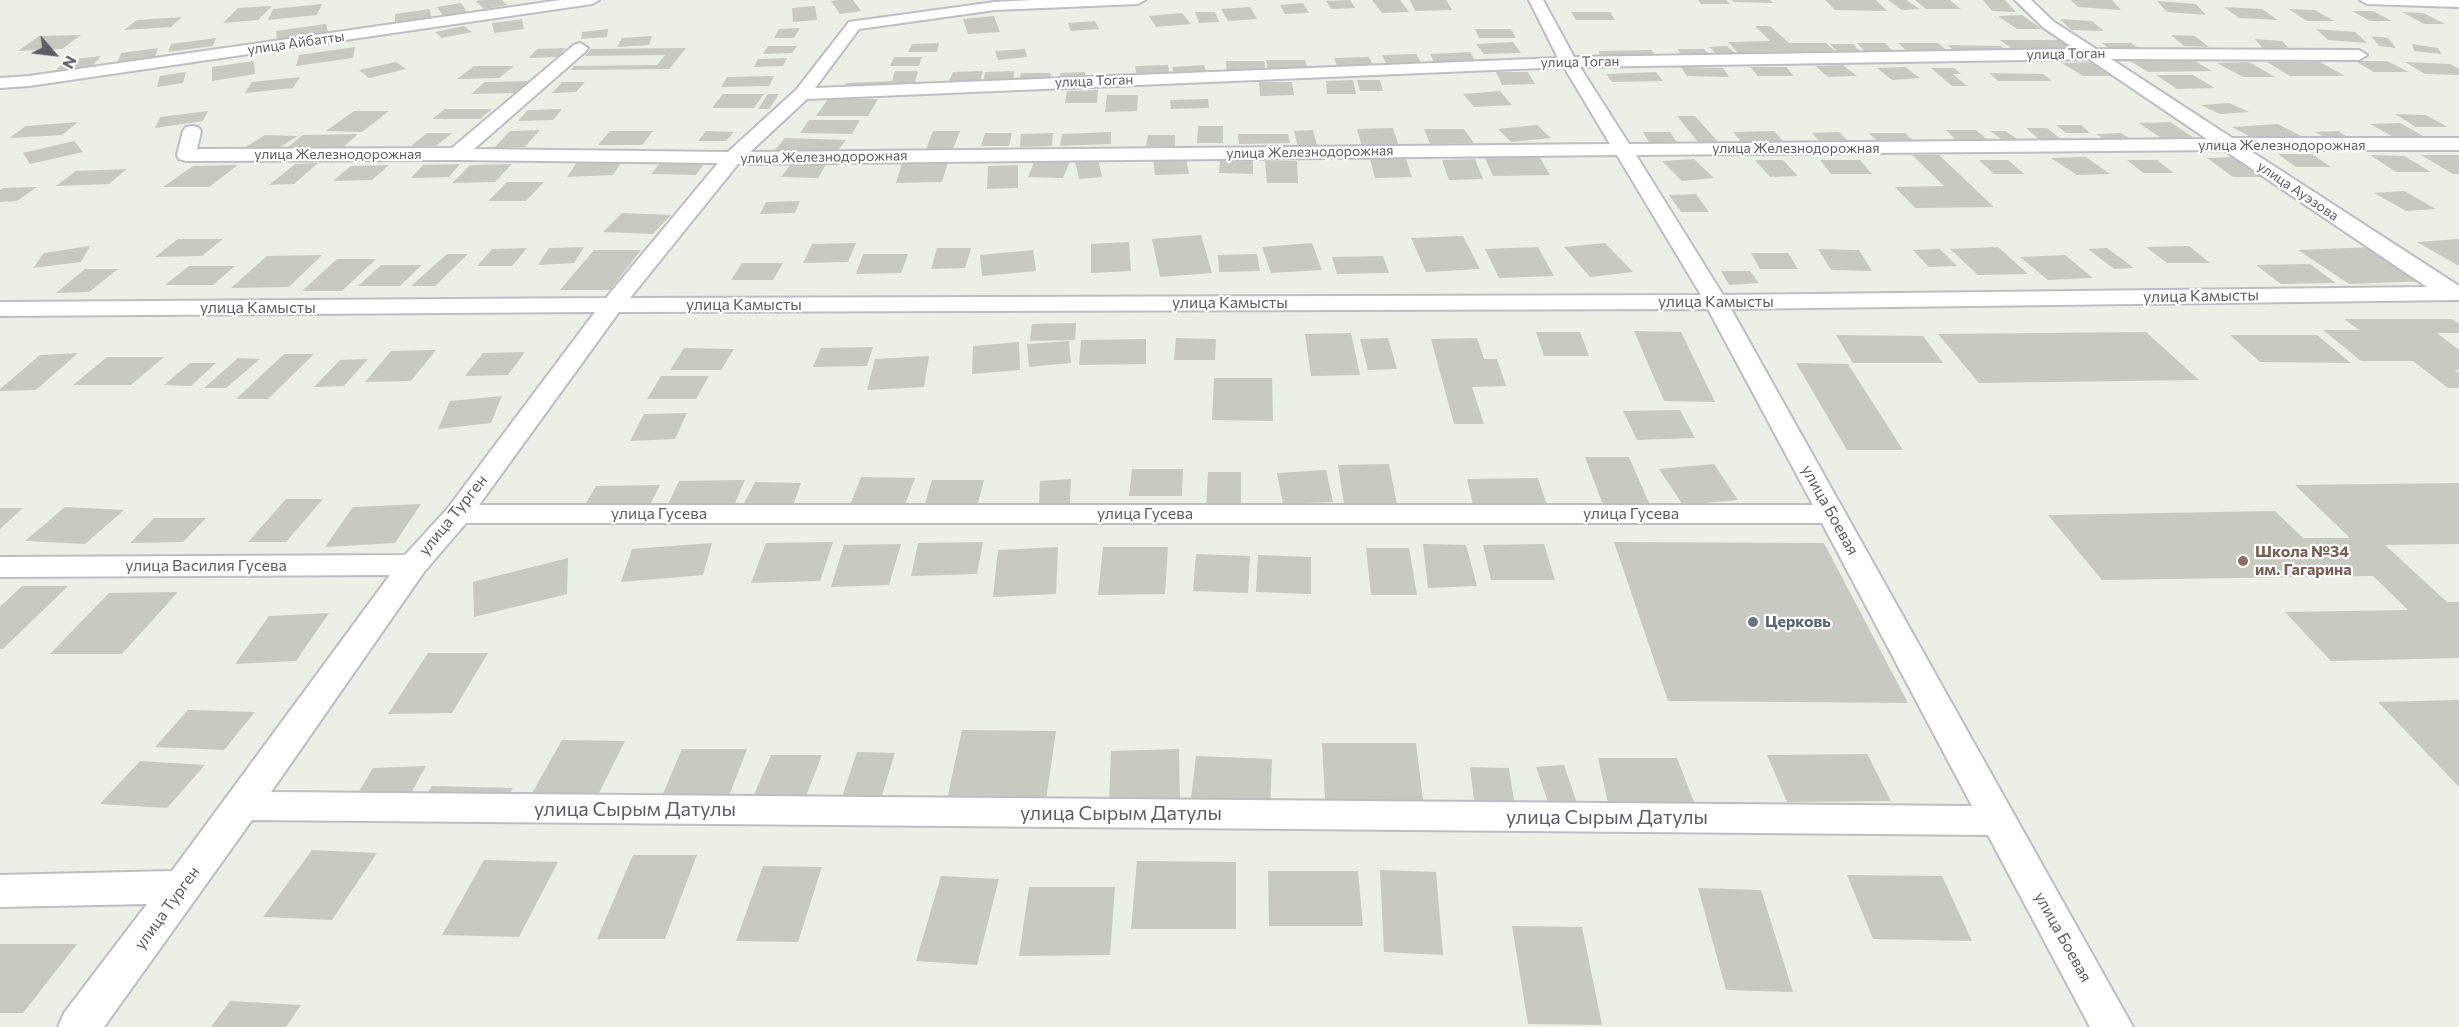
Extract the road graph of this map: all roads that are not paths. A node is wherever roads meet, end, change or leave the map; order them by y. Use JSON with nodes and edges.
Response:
{"nodes":[{"id":1,"x":592,"y":0,"type":"edge"},
{"id":2,"x":1137,"y":0,"type":"edge"},
{"id":3,"x":1536,"y":0,"type":"edge"},
{"id":4,"x":2022,"y":0,"type":"edge"},
{"id":5,"x":2367,"y":0,"type":"edge"},
{"id":6,"x":2459,"y":3,"type":"edge"},
{"id":7,"x":580,"y":48,"type":"dead end"},
{"id":8,"x":2093,"y":54,"type":"junction"},
{"id":9,"x":2359,"y":55,"type":"dead end"},
{"id":10,"x":1569,"y":62,"type":"junction"},
{"id":11,"x":0,"y":83,"type":"edge"},
{"id":12,"x":802,"y":94,"type":"junction"},
{"id":13,"x":192,"y":131,"type":"dead end"},
{"id":14,"x":2228,"y":144,"type":"junction"},
{"id":15,"x":2459,"y":144,"type":"edge"},
{"id":16,"x":1623,"y":149,"type":"junction"},
{"id":17,"x":457,"y":154,"type":"junction"},
{"id":18,"x":733,"y":158,"type":"junction"},
{"id":19,"x":2457,"y":295,"type":"edge"},
{"id":20,"x":1716,"y":302,"type":"junction"},
{"id":21,"x":612,"y":305,"type":"junction"},
{"id":22,"x":0,"y":309,"type":"edge"},
{"id":23,"x":458,"y":514,"type":"junction"},
{"id":24,"x":1832,"y":514,"type":"junction"},
{"id":25,"x":413,"y":565,"type":"junction"},
{"id":26,"x":0,"y":567,"type":"edge"},
{"id":27,"x":242,"y":806,"type":"junction"},
{"id":28,"x":2000,"y":821,"type":"junction"},
{"id":29,"x":182,"y":887,"type":"junction"},
{"id":30,"x":0,"y":891,"type":"edge"},
{"id":31,"x":79,"y":1027,"type":"edge"},
{"id":32,"x":2112,"y":1027,"type":"edge"}],
"edges":[{"from":1,"to":11,"type":"street","name":"улица Айбатты"},
{"from":2,"to":12,"type":"street","name":"улица Турген"},
{"from":3,"to":10,"type":"street","name":"улица Боевая"},
{"from":4,"to":8,"type":"street","name":"улица Ауэзова"},
{"from":5,"to":6,"type":"street"},
{"from":7,"to":17,"type":"street"},
{"from":8,"to":9,"type":"street","name":"улица Тоган"},
{"from":8,"to":10,"type":"street","name":"улица Тоган"},
{"from":8,"to":14,"type":"street","name":"улица Ауэзова"},
{"from":10,"to":12,"type":"street","name":"улица Тоган"},
{"from":10,"to":16,"type":"street","name":"улица Боевая"},
{"from":12,"to":18,"type":"street","name":"улица Турген"},
{"from":13,"to":17,"type":"street","name":"улица Железнодорожная"},
{"from":14,"to":15,"type":"street","name":"улица Железнодорожная"},
{"from":14,"to":16,"type":"street","name":"улица Железнодорожная"},
{"from":14,"to":19,"type":"street","name":"улица Ауэзова"},
{"from":16,"to":18,"type":"street","name":"улица Железнодорожная"},
{"from":16,"to":20,"type":"street","name":"улица Боевая"},
{"from":17,"to":18,"type":"street","name":"улица Железнодорожная"},
{"from":18,"to":21,"type":"street","name":"улица Турген"},
{"from":19,"to":20,"type":"street","name":"улица Камысты"},
{"from":20,"to":21,"type":"street","name":"улица Камысты"},
{"from":20,"to":24,"type":"street","name":"улица Боевая"},
{"from":21,"to":22,"type":"street","name":"улица Камысты"},
{"from":21,"to":23,"type":"street","name":"улица Турген"},
{"from":23,"to":24,"type":"street","name":"улица Гусева"},
{"from":23,"to":25,"type":"street","name":"улица Турген"},
{"from":24,"to":28,"type":"street","name":"улица Боевая"},
{"from":25,"to":26,"type":"street","name":"улица Василия Гусева"},
{"from":25,"to":27,"type":"street","name":"улица Турген"},
{"from":27,"to":28,"type":"street","name":"улица Сырым Датулы"},
{"from":27,"to":29,"type":"street","name":"улица Турген"},
{"from":28,"to":32,"type":"street","name":"улица Боевая"},
{"from":29,"to":30,"type":"street"},
{"from":29,"to":31,"type":"street","name":"улица Турген"}]}
